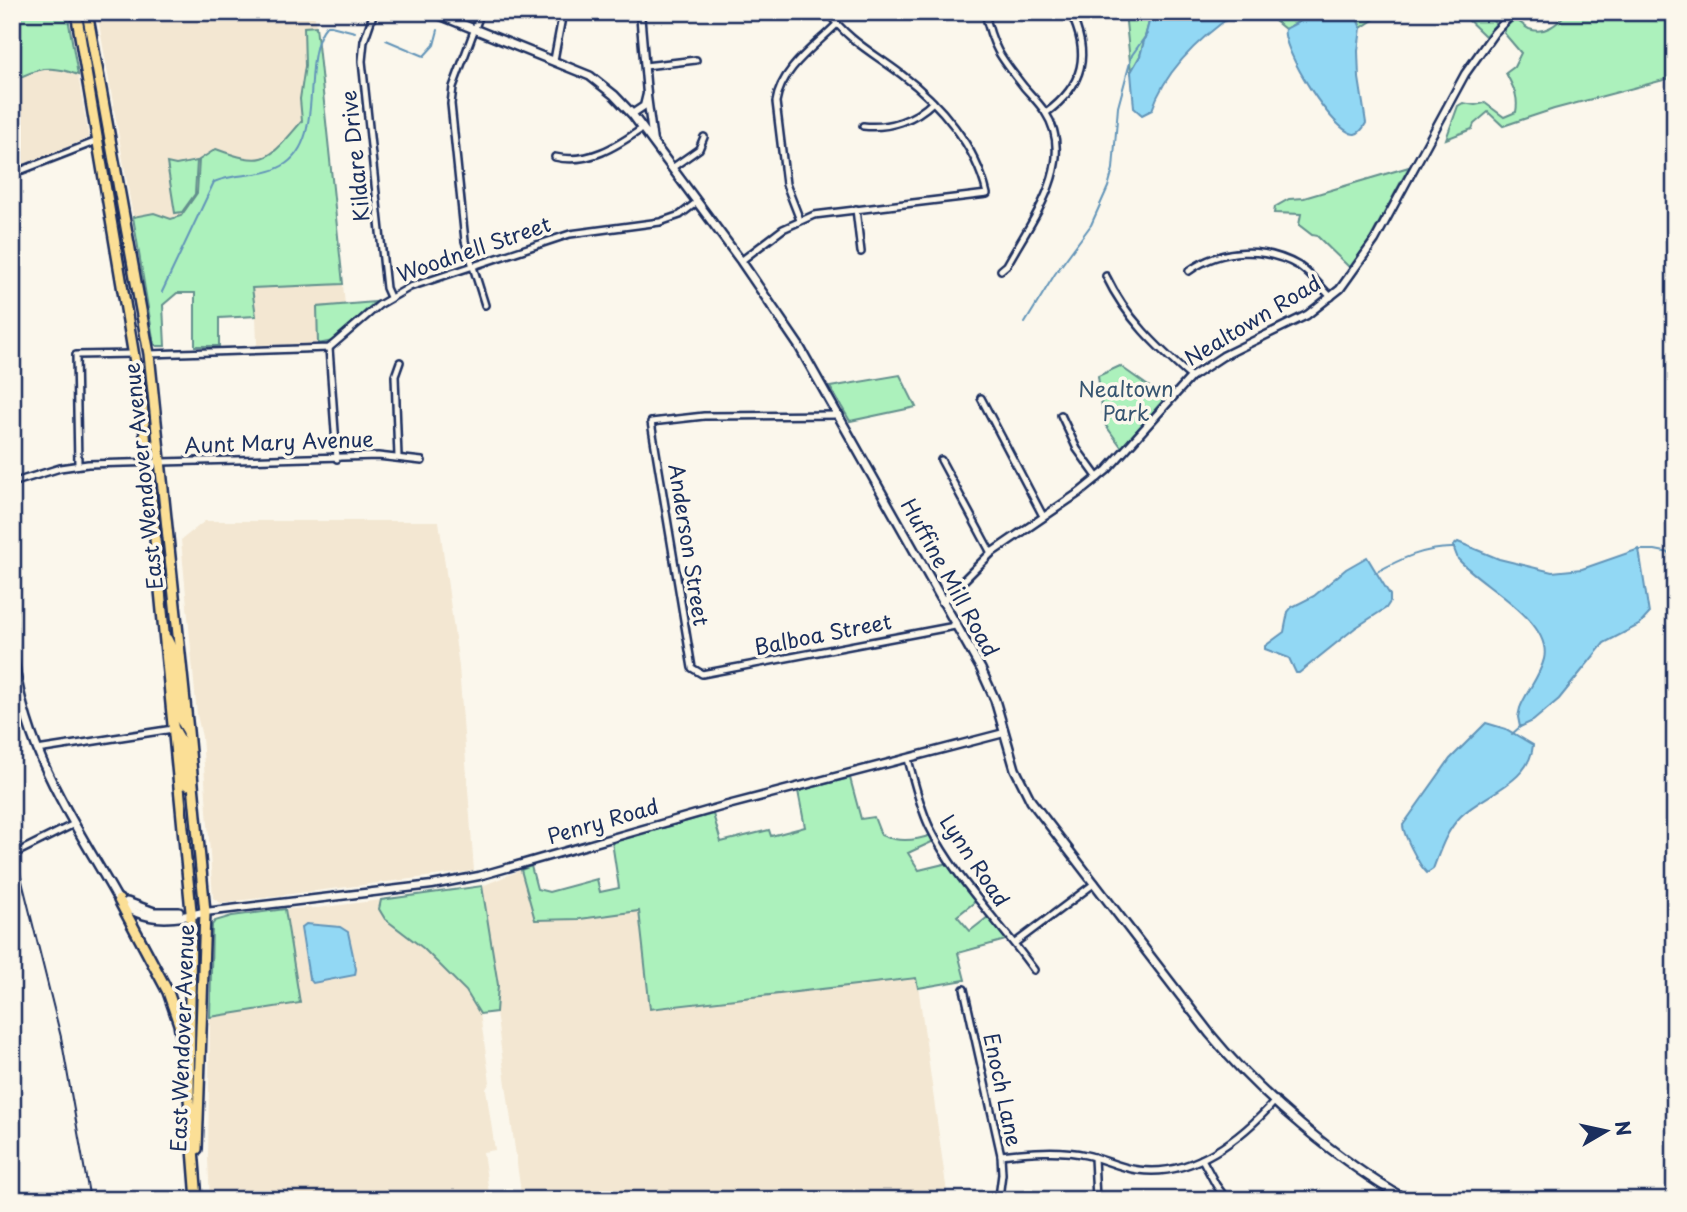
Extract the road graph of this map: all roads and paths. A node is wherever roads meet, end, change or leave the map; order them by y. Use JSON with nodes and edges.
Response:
{"nodes":[{"id":1,"x":76,"y":12,"type":"edge"},
{"id":2,"x":89,"y":12,"type":"edge"},
{"id":3,"x":374,"y":12,"type":"edge"},
{"id":4,"x":432,"y":12,"type":"edge"},
{"id":5,"x":481,"y":12,"type":"edge"},
{"id":6,"x":564,"y":12,"type":"edge"},
{"id":7,"x":640,"y":12,"type":"edge"},
{"id":8,"x":828,"y":12,"type":"edge"},
{"id":9,"x":985,"y":12,"type":"edge"},
{"id":10,"x":1070,"y":12,"type":"edge"},
{"id":11,"x":1514,"y":12,"type":"edge"},
{"id":12,"x":836,"y":25,"type":"junction"},
{"id":13,"x":474,"y":28,"type":"junction"},
{"id":14,"x":554,"y":60,"type":"junction"},
{"id":15,"x":696,"y":60,"type":"dead end"},
{"id":16,"x":645,"y":66,"type":"junction"},
{"id":17,"x":647,"y":94,"type":"junction"},
{"id":18,"x":933,"y":102,"type":"junction"},
{"id":19,"x":1046,"y":113,"type":"junction"},
{"id":20,"x":632,"y":114,"type":"junction"},
{"id":21,"x":863,"y":126,"type":"dead end"},
{"id":22,"x":643,"y":128,"type":"junction"},
{"id":23,"x":704,"y":137,"type":"dead end"},
{"id":24,"x":98,"y":141,"type":"junction"},
{"id":25,"x":653,"y":142,"type":"junction"},
{"id":26,"x":555,"y":157,"type":"dead end"},
{"id":27,"x":672,"y":168,"type":"junction"},
{"id":28,"x":12,"y":174,"type":"edge"},
{"id":29,"x":697,"y":202,"type":"junction"},
{"id":30,"x":856,"y":209,"type":"junction"},
{"id":31,"x":800,"y":220,"type":"junction"},
{"id":32,"x":861,"y":252,"type":"dead end"},
{"id":33,"x":741,"y":261,"type":"junction"},
{"id":34,"x":472,"y":267,"type":"junction"},
{"id":35,"x":1001,"y":270,"type":"dead end"},
{"id":36,"x":1189,"y":271,"type":"dead end"},
{"id":37,"x":1106,"y":276,"type":"dead end"},
{"id":38,"x":390,"y":297,"type":"junction"},
{"id":39,"x":1331,"y":297,"type":"junction"},
{"id":40,"x":485,"y":305,"type":"dead end"},
{"id":41,"x":328,"y":348,"type":"junction"},
{"id":42,"x":135,"y":354,"type":"junction"},
{"id":43,"x":149,"y":354,"type":"junction"},
{"id":44,"x":400,"y":362,"type":"dead end"},
{"id":45,"x":1191,"y":377,"type":"junction"},
{"id":46,"x":981,"y":398,"type":"dead end"},
{"id":47,"x":839,"y":415,"type":"junction"},
{"id":48,"x":1061,"y":415,"type":"dead end"},
{"id":49,"x":398,"y":457,"type":"junction"},
{"id":50,"x":337,"y":458,"type":"junction"},
{"id":51,"x":941,"y":460,"type":"dead end"},
{"id":52,"x":422,"y":461,"type":"dead end"},
{"id":53,"x":147,"y":463,"type":"junction"},
{"id":54,"x":161,"y":463,"type":"junction"},
{"id":55,"x":78,"y":465,"type":"junction"},
{"id":56,"x":1098,"y":478,"type":"junction"},
{"id":57,"x":12,"y":483,"type":"edge"},
{"id":58,"x":1043,"y":516,"type":"junction"},
{"id":59,"x":12,"y":526,"type":"edge"},
{"id":60,"x":991,"y":553,"type":"junction"},
{"id":61,"x":942,"y":602,"type":"junction"},
{"id":62,"x":955,"y":626,"type":"junction"},
{"id":63,"x":163,"y":628,"type":"junction"},
{"id":64,"x":697,"y":672,"type":"joint"},
{"id":65,"x":173,"y":729,"type":"junction"},
{"id":66,"x":188,"y":731,"type":"junction"},
{"id":67,"x":1004,"y":733,"type":"junction"},
{"id":68,"x":37,"y":750,"type":"junction"},
{"id":69,"x":908,"y":759,"type":"junction"},
{"id":70,"x":194,"y":803,"type":"junction"},
{"id":71,"x":74,"y":824,"type":"junction"},
{"id":72,"x":12,"y":855,"type":"edge"},
{"id":73,"x":1095,"y":883,"type":"junction"},
{"id":74,"x":110,"y":885,"type":"junction"},
{"id":75,"x":119,"y":900,"type":"junction"},
{"id":76,"x":205,"y":912,"type":"junction"},
{"id":77,"x":191,"y":913,"type":"junction"},
{"id":78,"x":1014,"y":943,"type":"junction"},
{"id":79,"x":1034,"y":970,"type":"dead end"},
{"id":80,"x":964,"y":989,"type":"dead end"},
{"id":81,"x":189,"y":1098,"type":"junction"},
{"id":82,"x":1276,"y":1100,"type":"junction"},
{"id":83,"x":1001,"y":1155,"type":"junction"},
{"id":84,"x":1094,"y":1157,"type":"junction"},
{"id":85,"x":1202,"y":1158,"type":"junction"},
{"id":86,"x":196,"y":1165,"type":"junction"},
{"id":87,"x":999,"y":1197,"type":"dead end"},
{"id":88,"x":197,"y":1200,"type":"edge"},
{"id":89,"x":1096,"y":1200,"type":"edge"},
{"id":90,"x":1227,"y":1200,"type":"edge"},
{"id":91,"x":1407,"y":1200,"type":"edge"}],
"edges":[{"from":1,"to":24,"type":"highway","name":"East Wendover Avenue"},
{"from":2,"to":43,"type":"highway","name":"East Wendover Avenue"},
{"from":3,"to":38,"type":"street","name":"Kildare Drive"},
{"from":4,"to":13,"type":"main road","name":"Huffine Mill Road"},
{"from":5,"to":13,"type":"street"},
{"from":6,"to":14,"type":"street"},
{"from":7,"to":16,"type":"street"},
{"from":8,"to":12,"type":"street"},
{"from":9,"to":19,"type":"street"},
{"from":10,"to":19,"type":"street"},
{"from":11,"to":39,"type":"street","name":"Nealtown Road"},
{"from":12,"to":18,"type":"street"},
{"from":12,"to":31,"type":"street"},
{"from":13,"to":14,"type":"main road","name":"Huffine Mill Road"},
{"from":13,"to":34,"type":"street"},
{"from":14,"to":20,"type":"main road","name":"Huffine Mill Road"},
{"from":15,"to":16,"type":"street"},
{"from":16,"to":17,"type":"street"},
{"from":17,"to":20,"type":"street"},
{"from":17,"to":25,"type":"street"},
{"from":18,"to":21,"type":"street"},
{"from":18,"to":30,"type":"street"},
{"from":19,"to":35,"type":"street"},
{"from":20,"to":22,"type":"main road","name":"Huffine Mill Road"},
{"from":22,"to":25,"type":"main road","name":"Huffine Mill Road"},
{"from":22,"to":26,"type":"street"},
{"from":23,"to":27,"type":"street"},
{"from":24,"to":28,"type":"street"},
{"from":24,"to":42,"type":"highway","name":"East Wendover Avenue"},
{"from":25,"to":27,"type":"main road","name":"Huffine Mill Road"},
{"from":27,"to":29,"type":"main road","name":"Huffine Mill Road"},
{"from":29,"to":33,"type":"main road","name":"Huffine Mill Road"},
{"from":29,"to":34,"type":"street","name":"Woodnell Street"},
{"from":30,"to":31,"type":"street"},
{"from":30,"to":32,"type":"street"},
{"from":31,"to":33,"type":"street"},
{"from":33,"to":47,"type":"main road","name":"Huffine Mill Road"},
{"from":34,"to":38,"type":"street","name":"Woodnell Street"},
{"from":34,"to":40,"type":"street"},
{"from":36,"to":39,"type":"street"},
{"from":37,"to":45,"type":"street"},
{"from":38,"to":41,"type":"street","name":"Woodnell Street"},
{"from":39,"to":45,"type":"street","name":"Nealtown Road"},
{"from":41,"to":43,"type":"street"},
{"from":41,"to":50,"type":"street"},
{"from":42,"to":53,"type":"highway","name":"East Wendover Avenue"},
{"from":42,"to":55,"type":"street"},
{"from":43,"to":54,"type":"highway","name":"East Wendover Avenue"},
{"from":44,"to":49,"type":"street"},
{"from":45,"to":56,"type":"street","name":"Nealtown Road"},
{"from":46,"to":58,"type":"street"},
{"from":47,"to":61,"type":"main road","name":"Huffine Mill Road"},
{"from":47,"to":64,"type":"street","name":"Anderson Street"},
{"from":48,"to":56,"type":"street"},
{"from":49,"to":50,"type":"street","name":"Aunt Mary Avenue"},
{"from":49,"to":52,"type":"street","name":"Aunt Mary Avenue"},
{"from":50,"to":54,"type":"street","name":"Aunt Mary Avenue"},
{"from":51,"to":60,"type":"street"},
{"from":53,"to":54,"type":"street","name":"Aunt Mary Avenue"},
{"from":53,"to":55,"type":"street","name":"Aunt Mary Avenue"},
{"from":53,"to":63,"type":"highway","name":"East Wendover Avenue"},
{"from":54,"to":66,"type":"highway","name":"East Wendover Avenue"},
{"from":55,"to":57,"type":"street","name":"Aunt Mary Avenue"},
{"from":56,"to":58,"type":"street","name":"Nealtown Road"},
{"from":58,"to":60,"type":"street","name":"Nealtown Road"},
{"from":59,"to":68,"type":"main road"},
{"from":60,"to":61,"type":"street","name":"Nealtown Road"},
{"from":61,"to":62,"type":"main road","name":"Huffine Mill Road"},
{"from":62,"to":64,"type":"street","name":"Balboa Street"},
{"from":62,"to":67,"type":"main road","name":"Huffine Mill Road"},
{"from":63,"to":65,"type":"highway","name":"East Wendover Avenue"},
{"from":63,"to":66,"type":"highway"},
{"from":65,"to":68,"type":"street"},
{"from":65,"to":70,"type":"highway"},
{"from":65,"to":77,"type":"highway","name":"East Wendover Avenue"},
{"from":66,"to":70,"type":"highway","name":"East Wendover Avenue"},
{"from":67,"to":69,"type":"street","name":"Penry Road"},
{"from":67,"to":73,"type":"main road","name":"Huffine Mill Road"},
{"from":68,"to":71,"type":"main road"},
{"from":69,"to":76,"type":"street","name":"Penry Road"},
{"from":69,"to":78,"type":"street","name":"Lynn Road"},
{"from":70,"to":76,"type":"highway","name":"East Wendover Avenue"},
{"from":71,"to":72,"type":"street"},
{"from":71,"to":74,"type":"main road"},
{"from":73,"to":78,"type":"street"},
{"from":73,"to":82,"type":"main road","name":"Huffine Mill Road"},
{"from":74,"to":75,"type":"main road"},
{"from":74,"to":77,"type":"main road"},
{"from":75,"to":77,"type":"main road"},
{"from":75,"to":81,"type":"highway"},
{"from":76,"to":77,"type":"main road"},
{"from":76,"to":86,"type":"highway","name":"East Wendover Avenue"},
{"from":77,"to":81,"type":"highway","name":"East Wendover Avenue"},
{"from":78,"to":79,"type":"street","name":"Lynn Road"},
{"from":80,"to":83,"type":"street","name":"Enoch Lane"},
{"from":81,"to":86,"type":"highway","name":"East Wendover Avenue"},
{"from":82,"to":85,"type":"street"},
{"from":82,"to":91,"type":"main road","name":"Huffine Mill Road"},
{"from":83,"to":84,"type":"street"},
{"from":83,"to":87,"type":"street","name":"Enoch Lane"},
{"from":84,"to":85,"type":"street"},
{"from":84,"to":89,"type":"street"},
{"from":85,"to":90,"type":"street"},
{"from":86,"to":88,"type":"highway"}]}
